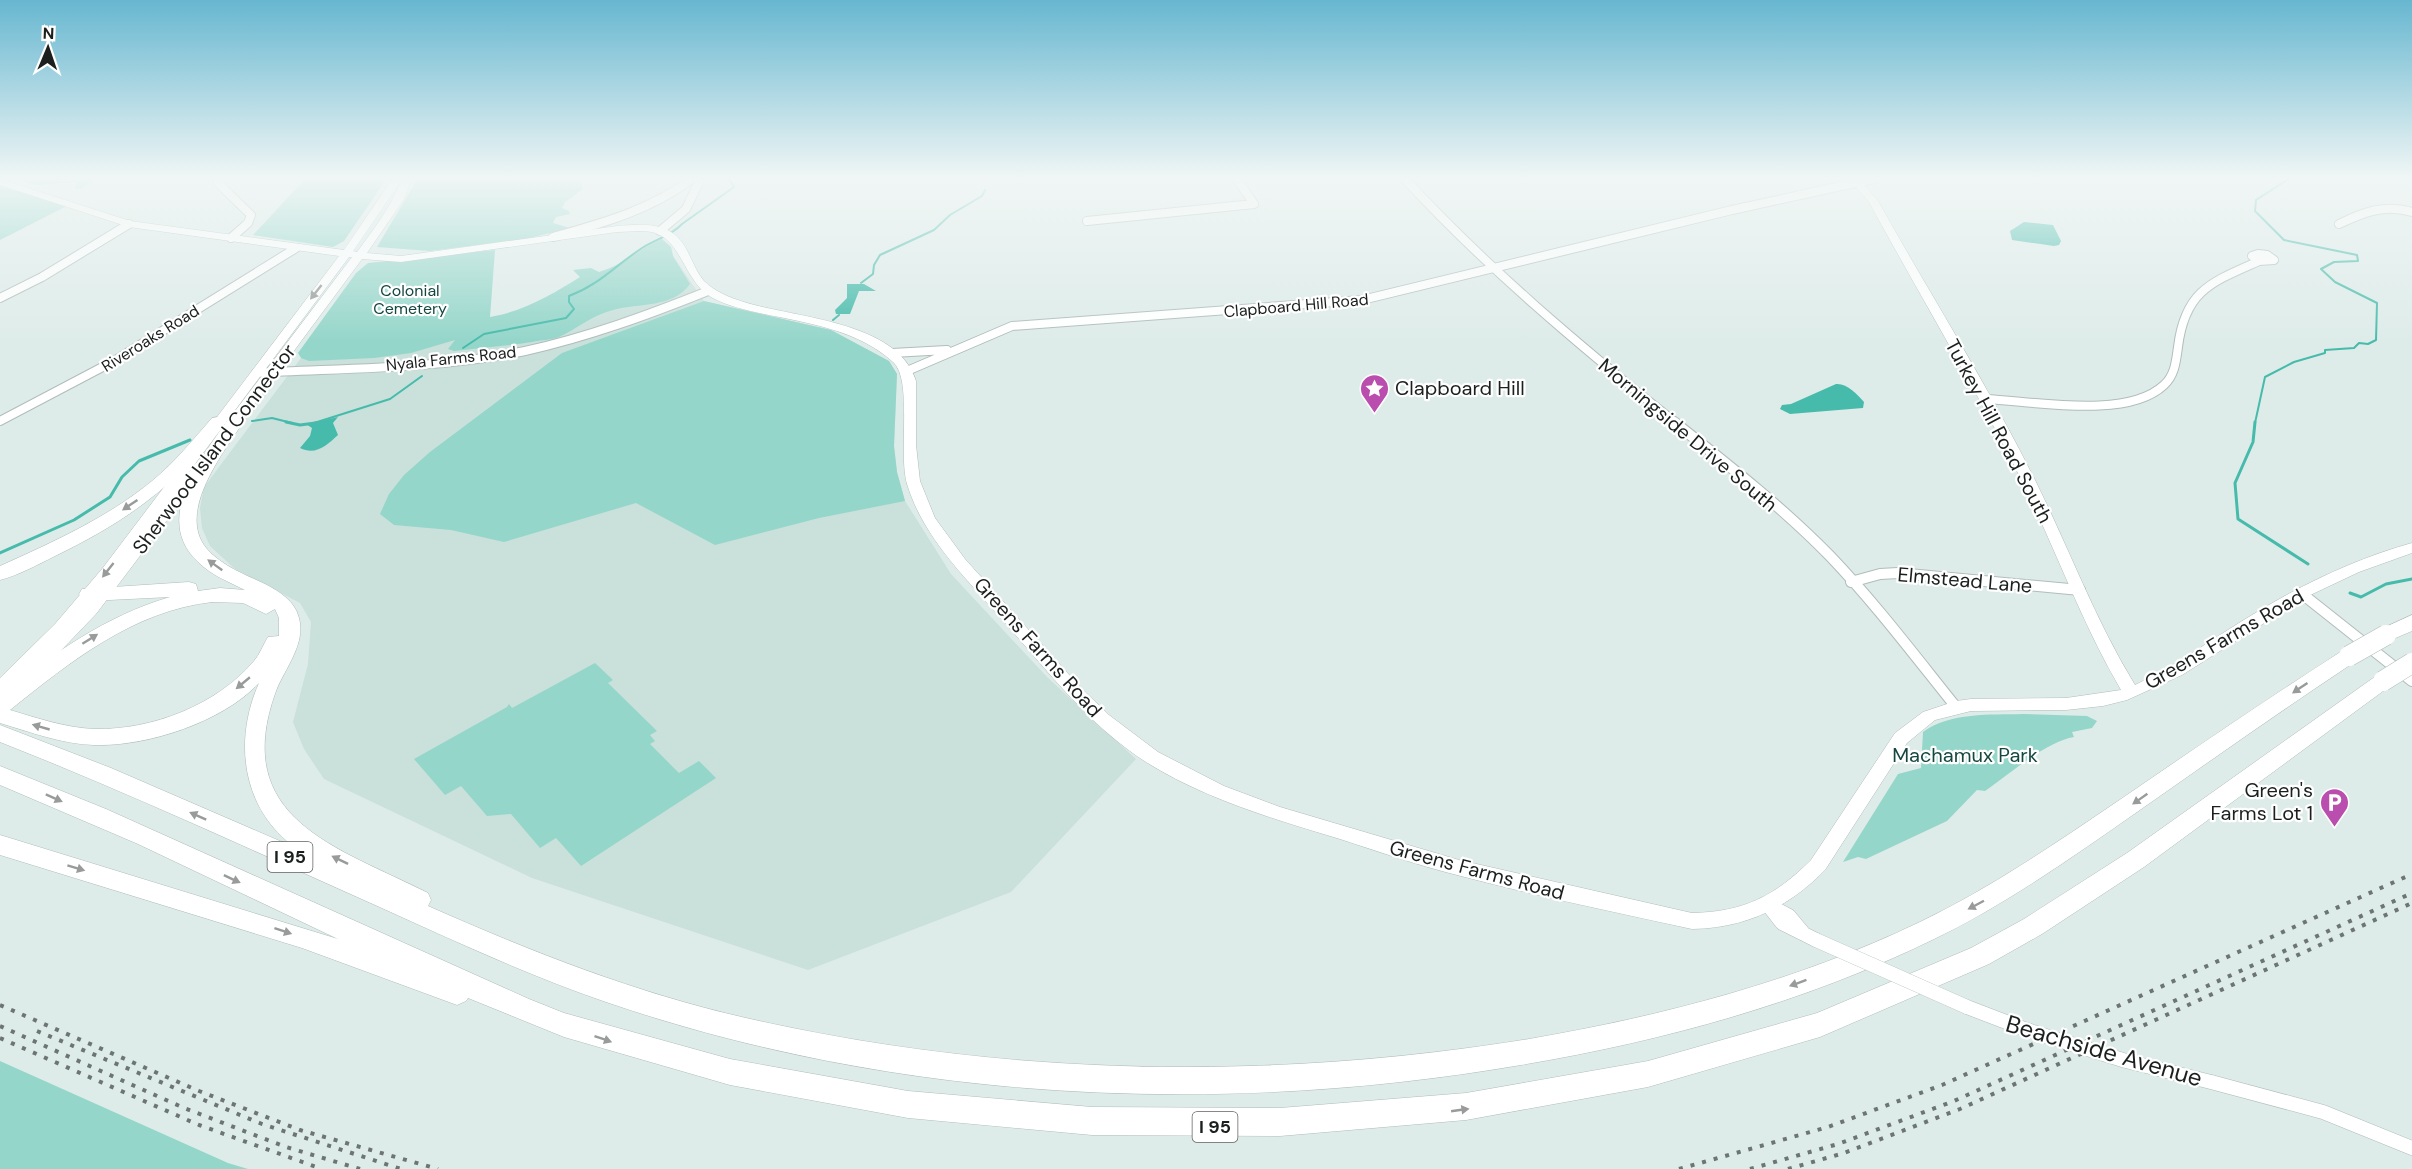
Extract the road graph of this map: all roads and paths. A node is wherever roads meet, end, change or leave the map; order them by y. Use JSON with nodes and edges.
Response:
{"nodes":[{"id":1,"x":115,"y":233,"type":"edge"},
{"id":2,"x":191,"y":233,"type":"edge"},
{"id":3,"x":237,"y":233,"type":"edge"},
{"id":4,"x":361,"y":233,"type":"edge"},
{"id":5,"x":376,"y":233,"type":"edge"},
{"id":6,"x":575,"y":233,"type":"edge"},
{"id":7,"x":659,"y":233,"type":"edge"},
{"id":8,"x":1457,"y":233,"type":"edge"},
{"id":9,"x":1639,"y":233,"type":"edge"},
{"id":10,"x":1891,"y":233,"type":"edge"},
{"id":11,"x":666,"y":234,"type":"joint"},
{"id":12,"x":231,"y":238,"type":"junction"},
{"id":13,"x":296,"y":248,"type":"junction"},
{"id":14,"x":346,"y":254,"type":"junction"},
{"id":15,"x":360,"y":255,"type":"junction"},
{"id":16,"x":2259,"y":261,"type":"dead end"},
{"id":17,"x":1492,"y":269,"type":"junction"},
{"id":18,"x":708,"y":291,"type":"junction"},
{"id":19,"x":0,"y":298,"type":"edge"},
{"id":20,"x":956,"y":349,"type":"junction"},
{"id":21,"x":892,"y":353,"type":"junction"},
{"id":22,"x":907,"y":371,"type":"junction"},
{"id":23,"x":271,"y":372,"type":"junction"},
{"id":24,"x":256,"y":373,"type":"junction"},
{"id":25,"x":1986,"y":399,"type":"junction"},
{"id":26,"x":237,"y":418,"type":"junction"},
{"id":27,"x":0,"y":421,"type":"edge"},
{"id":28,"x":218,"y":422,"type":"junction"},
{"id":29,"x":2412,"y":548,"type":"edge"},
{"id":30,"x":0,"y":574,"type":"edge"},
{"id":31,"x":1851,"y":582,"type":"junction"},
{"id":32,"x":2080,"y":590,"type":"junction"},
{"id":33,"x":266,"y":593,"type":"junction"},
{"id":34,"x":2301,"y":593,"type":"junction"},
{"id":35,"x":97,"y":594,"type":"junction"},
{"id":36,"x":2412,"y":622,"type":"edge"},
{"id":37,"x":2412,"y":663,"type":"edge"},
{"id":38,"x":2412,"y":681,"type":"edge"},
{"id":39,"x":2131,"y":692,"type":"junction"},
{"id":40,"x":3,"y":702,"type":"edge"},
{"id":41,"x":1956,"y":707,"type":"junction"},
{"id":42,"x":0,"y":733,"type":"edge"},
{"id":43,"x":0,"y":775,"type":"edge"},
{"id":44,"x":0,"y":845,"type":"edge"},
{"id":45,"x":1768,"y":905,"type":"junction"},
{"id":46,"x":580,"y":981,"type":"junction"},
{"id":47,"x":562,"y":1025,"type":"junction"},
{"id":48,"x":2412,"y":1148,"type":"edge"}],
"edges":[{"from":1,"to":19,"type":"street"},
{"from":2,"to":12,"type":"street"},
{"from":3,"to":12,"type":"street"},
{"from":4,"to":14,"type":"street","name":"Sherwood Island Connector"},
{"from":5,"to":15,"type":"street","name":"Sherwood Island Connector"},
{"from":6,"to":15,"type":"street"},
{"from":7,"to":11,"type":"street"},
{"from":8,"to":17,"type":"street","name":"Morningside Drive South"},
{"from":9,"to":17,"type":"street","name":"Clapboard Hill Road"},
{"from":10,"to":25,"type":"street","name":"Turkey Hill Road South"},
{"from":11,"to":18,"type":"street"},
{"from":12,"to":13,"type":"street"},
{"from":13,"to":14,"type":"street"},
{"from":13,"to":27,"type":"street","name":"Riveroaks Road"},
{"from":14,"to":15,"type":"street"},
{"from":14,"to":24,"type":"street","name":"Sherwood Island Connector","one_way":true},
{"from":15,"to":23,"type":"street","name":"Sherwood Island Connector"},
{"from":16,"to":25,"type":"street"},
{"from":17,"to":20,"type":"street","name":"Clapboard Hill Road"},
{"from":17,"to":31,"type":"street","name":"Morningside Drive South"},
{"from":18,"to":21,"type":"street"},
{"from":18,"to":23,"type":"street","name":"Nyala Farms Road"},
{"from":20,"to":21,"type":"street","name":"Clapboard Hill Road"},
{"from":20,"to":22,"type":"street","name":"Clapboard Hill Road"},
{"from":21,"to":22,"type":"street"},
{"from":22,"to":45,"type":"street","name":"Greens Farms Road"},
{"from":23,"to":24,"type":"street","name":"Nyala Farms Road"},
{"from":23,"to":26,"type":"street","name":"Sherwood Island Connector"},
{"from":24,"to":28,"type":"street","name":"Sherwood Island Connector"},
{"from":25,"to":32,"type":"street","name":"Turkey Hill Road South"},
{"from":33,"to":26,"type":"highway","one_way":true},
{"from":26,"to":35,"type":"street","name":"Sherwood Island Connector"},
{"from":28,"to":30,"type":"highway","one_way":true},
{"from":28,"to":35,"type":"street","name":"Sherwood Island Connector","one_way":true},
{"from":29,"to":34,"type":"street","name":"Greens Farms Road"},
{"from":31,"to":32,"type":"street","name":"Elmstead Lane"},
{"from":31,"to":41,"type":"street","name":"Morningside Drive South"},
{"from":32,"to":39,"type":"street","name":"Turkey Hill Road South"},
{"from":33,"to":35,"type":"highway"},
{"from":46,"to":33,"type":"highway","one_way":true},
{"from":34,"to":38,"type":"street"},
{"from":34,"to":39,"type":"street","name":"Greens Farms Road"},
{"from":35,"to":40,"type":"street","name":"Sherwood Island Connector"},
{"from":36,"to":46,"type":"highway","number":"I 95","one_way":true,"bridge":true},
{"from":47,"to":37,"type":"highway","number":"I 95","one_way":true,"bridge":true},
{"from":39,"to":41,"type":"street","name":"Greens Farms Road"},
{"from":40,"to":40,"type":"highway","one_way":true},
{"from":41,"to":45,"type":"street","name":"Greens Farms Road"},
{"from":46,"to":42,"type":"highway","number":"I 95","one_way":true},
{"from":43,"to":47,"type":"highway","number":"I 95","one_way":true},
{"from":44,"to":47,"type":"highway","one_way":true},
{"from":45,"to":48,"type":"street","name":"Beachside Avenue","bridge":true}]}
